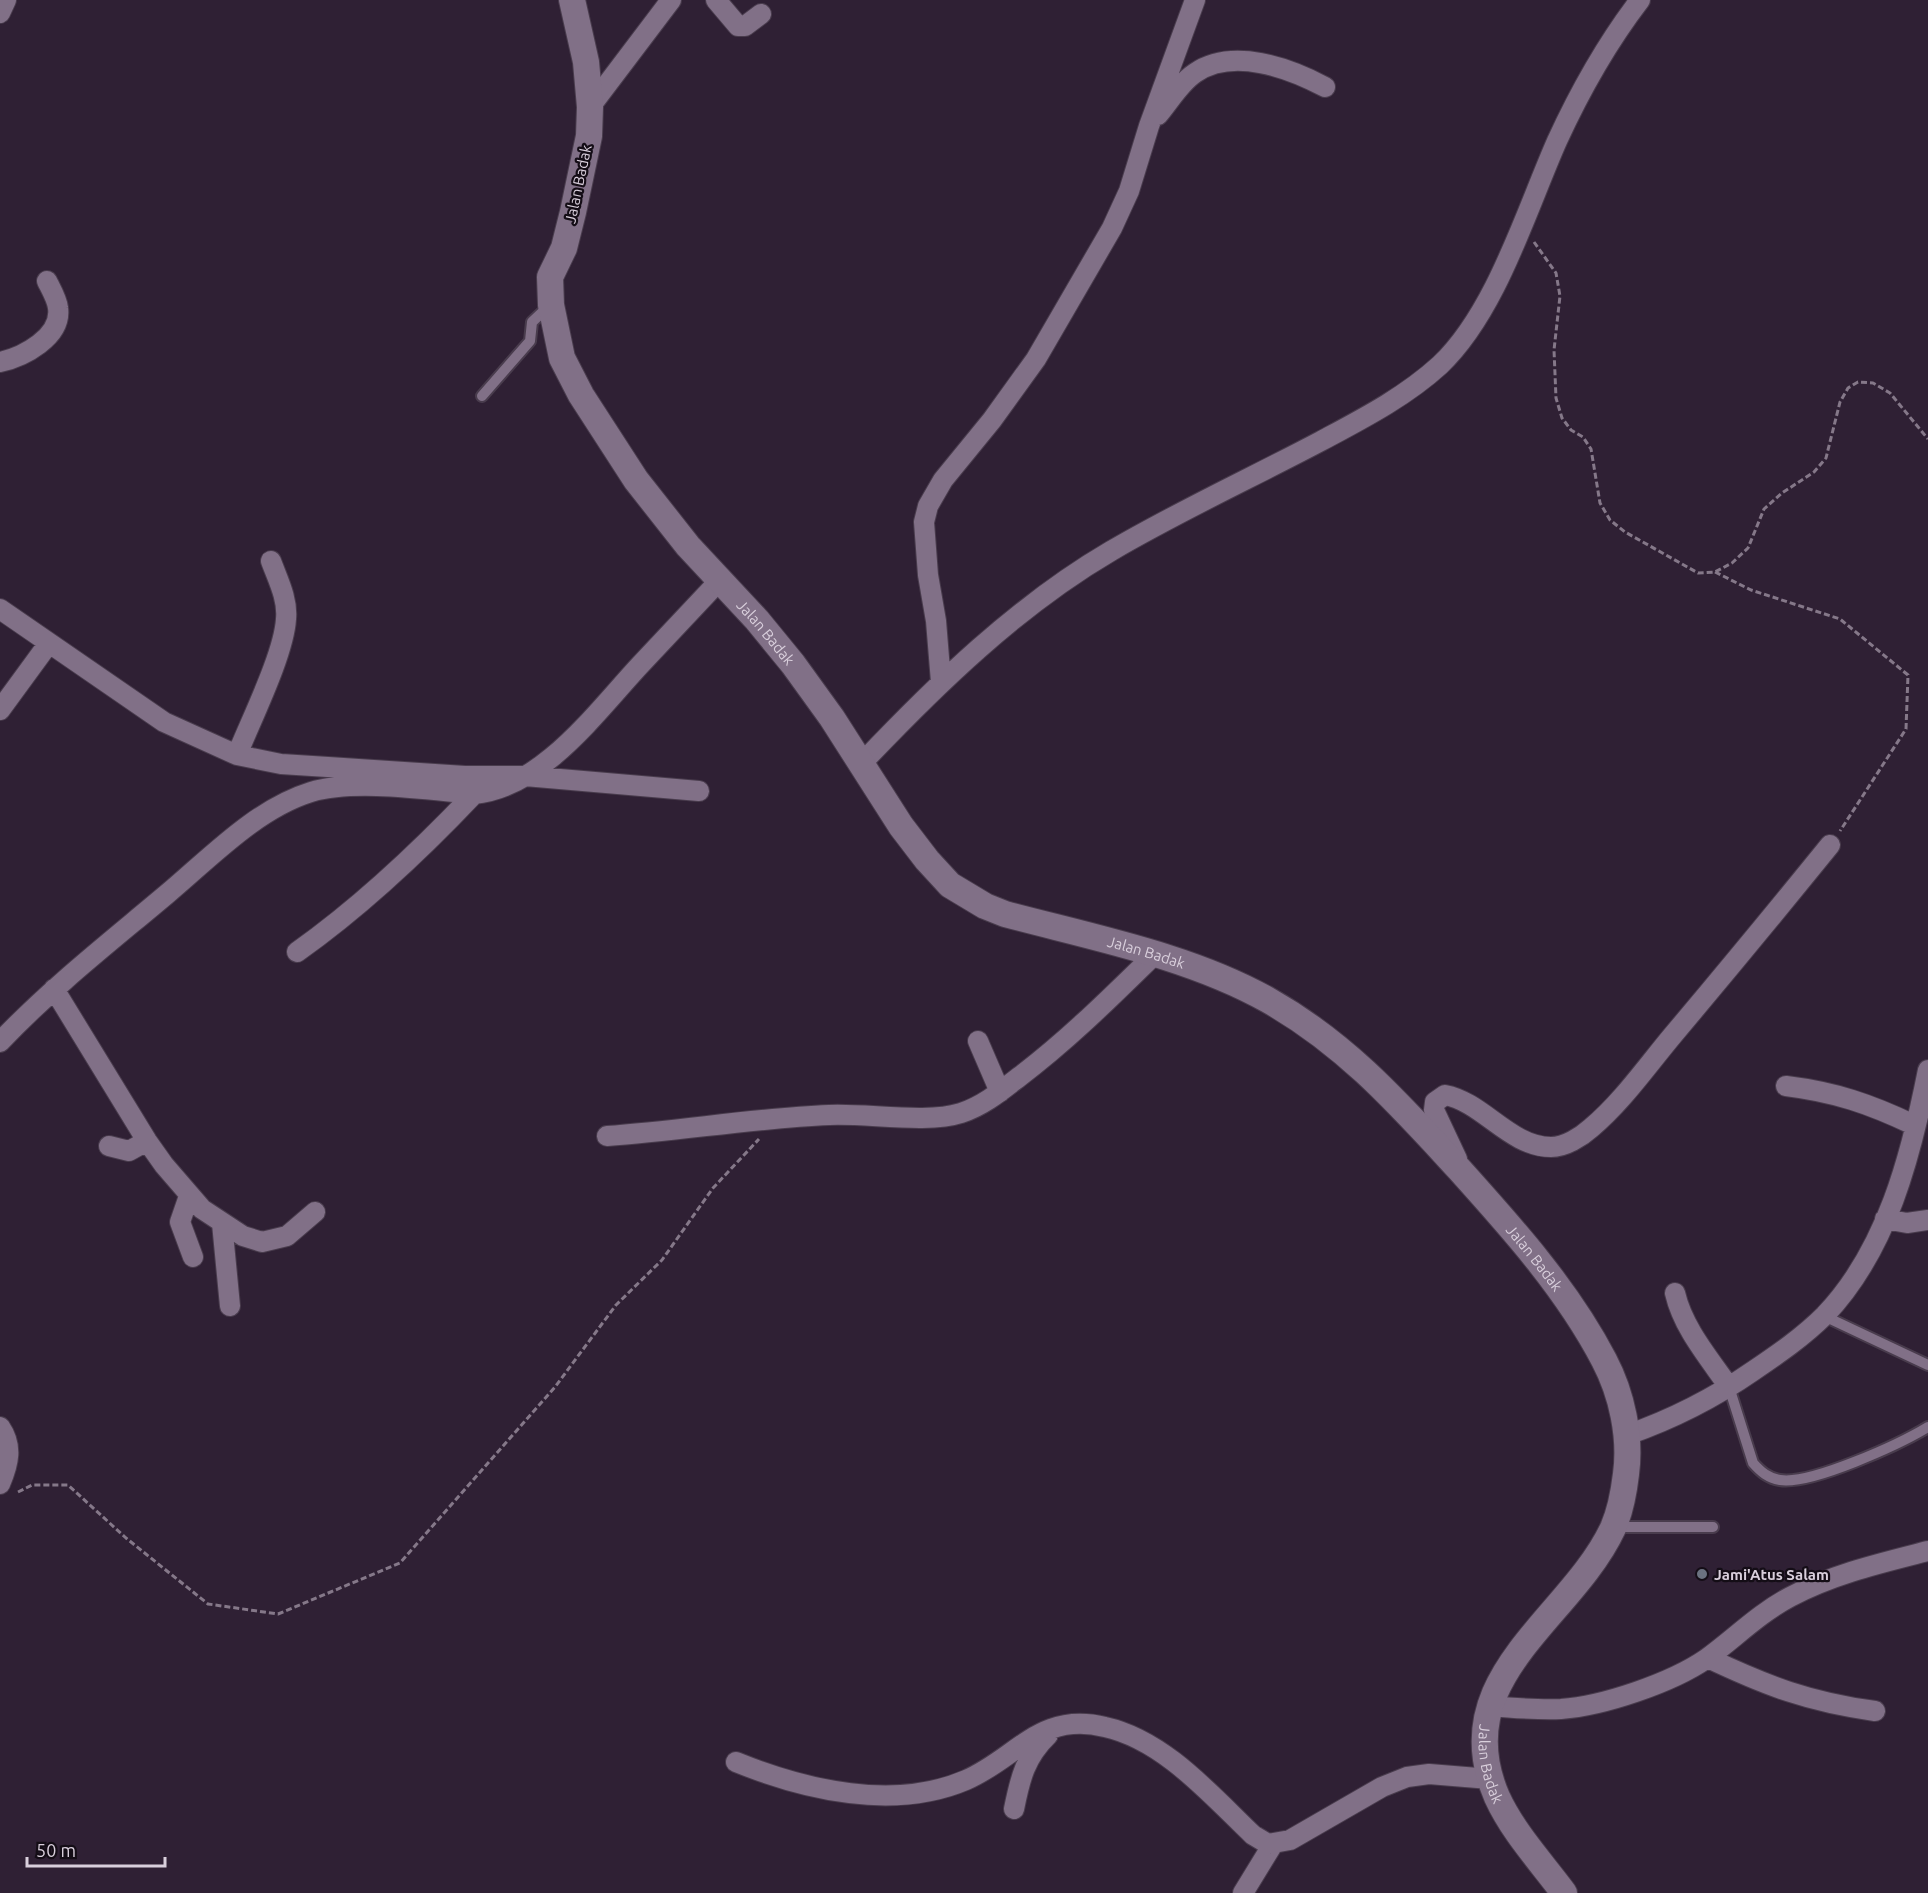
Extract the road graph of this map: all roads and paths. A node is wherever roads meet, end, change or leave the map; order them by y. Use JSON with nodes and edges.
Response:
{"nodes":[{"id":1,"x":6,"y":0,"type":"edge"},
{"id":2,"x":572,"y":0,"type":"edge"},
{"id":3,"x":671,"y":0,"type":"edge"},
{"id":4,"x":716,"y":0,"type":"edge"},
{"id":5,"x":1195,"y":0,"type":"edge"},
{"id":6,"x":1640,"y":0,"type":"edge"},
{"id":7,"x":0,"y":13,"type":"edge"},
{"id":8,"x":760,"y":14,"type":"dead end"},
{"id":9,"x":1325,"y":87,"type":"dead end"},
{"id":10,"x":590,"y":107,"type":"junction"},
{"id":11,"x":1149,"y":126,"type":"junction"},
{"id":12,"x":1520,"y":229,"type":"junction"},
{"id":13,"x":47,"y":281,"type":"dead end"},
{"id":14,"x":551,"y":305,"type":"junction"},
{"id":15,"x":0,"y":362,"type":"edge"},
{"id":16,"x":482,"y":396,"type":"dead end"},
{"id":17,"x":1928,"y":439,"type":"edge"},
{"id":18,"x":271,"y":561,"type":"dead end"},
{"id":19,"x":1714,"y":572,"type":"junction"},
{"id":20,"x":720,"y":580,"type":"junction"},
{"id":21,"x":0,"y":609,"type":"edge"},
{"id":22,"x":49,"y":643,"type":"junction"},
{"id":23,"x":941,"y":682,"type":"junction"},
{"id":24,"x":0,"y":710,"type":"edge"},
{"id":25,"x":237,"y":755,"type":"junction"},
{"id":26,"x":862,"y":763,"type":"junction"},
{"id":27,"x":525,"y":776,"type":"junction"},
{"id":28,"x":699,"y":791,"type":"dead end"},
{"id":29,"x":474,"y":794,"type":"junction"},
{"id":30,"x":1830,"y":845,"type":"joint"},
{"id":31,"x":297,"y":952,"type":"dead end"},
{"id":32,"x":1154,"y":955,"type":"junction"},
{"id":33,"x":54,"y":989,"type":"junction"},
{"id":34,"x":978,"y":1041,"type":"dead end"},
{"id":35,"x":0,"y":1042,"type":"edge"},
{"id":36,"x":1928,"y":1070,"type":"edge"},
{"id":37,"x":1786,"y":1086,"type":"dead end"},
{"id":38,"x":1000,"y":1092,"type":"junction"},
{"id":39,"x":781,"y":1119,"type":"junction"},
{"id":40,"x":1914,"y":1125,"type":"junction"},
{"id":41,"x":606,"y":1136,"type":"dead end"},
{"id":42,"x":147,"y":1141,"type":"junction"},
{"id":43,"x":110,"y":1146,"type":"dead end"},
{"id":44,"x":1466,"y":1178,"type":"junction"},
{"id":45,"x":189,"y":1196,"type":"junction"},
{"id":46,"x":315,"y":1212,"type":"dead end"},
{"id":47,"x":1886,"y":1219,"type":"junction"},
{"id":48,"x":1928,"y":1220,"type":"edge"},
{"id":49,"x":222,"y":1223,"type":"junction"},
{"id":50,"x":193,"y":1257,"type":"dead end"},
{"id":51,"x":1675,"y":1293,"type":"dead end"},
{"id":52,"x":230,"y":1306,"type":"dead end"},
{"id":53,"x":1824,"y":1316,"type":"junction"},
{"id":54,"x":1928,"y":1365,"type":"edge"},
{"id":55,"x":1729,"y":1387,"type":"junction"},
{"id":56,"x":0,"y":1426,"type":"edge"},
{"id":57,"x":1928,"y":1427,"type":"edge"},
{"id":58,"x":1628,"y":1434,"type":"junction"},
{"id":59,"x":8,"y":1488,"type":"edge"},
{"id":60,"x":1613,"y":1527,"type":"junction"},
{"id":61,"x":1713,"y":1527,"type":"dead end"},
{"id":62,"x":1928,"y":1551,"type":"edge"},
{"id":63,"x":1708,"y":1658,"type":"junction"},
{"id":64,"x":1488,"y":1706,"type":"junction"},
{"id":65,"x":1875,"y":1711,"type":"dead end"},
{"id":66,"x":1056,"y":1726,"type":"junction"},
{"id":67,"x":736,"y":1762,"type":"dead end"},
{"id":68,"x":1490,"y":1779,"type":"junction"},
{"id":69,"x":1014,"y":1809,"type":"dead end"},
{"id":70,"x":1273,"y":1844,"type":"junction"},
{"id":71,"x":1243,"y":1893,"type":"edge"},
{"id":72,"x":1564,"y":1893,"type":"edge"}],
"edges":[{"from":1,"to":7,"type":"street"},
{"from":2,"to":10,"type":"street","name":"Jalan Badak"},
{"from":3,"to":10,"type":"street"},
{"from":4,"to":8,"type":"street"},
{"from":5,"to":11,"type":"street"},
{"from":6,"to":12,"type":"street"},
{"from":9,"to":11,"type":"street"},
{"from":10,"to":14,"type":"street","name":"Jalan Badak"},
{"from":11,"to":23,"type":"street"},
{"from":12,"to":19,"type":"path"},
{"from":12,"to":23,"type":"street"},
{"from":13,"to":15,"type":"street"},
{"from":14,"to":16,"type":"lane"},
{"from":14,"to":20,"type":"street","name":"Jalan Badak"},
{"from":17,"to":19,"type":"path"},
{"from":18,"to":25,"type":"street"},
{"from":19,"to":30,"type":"path"},
{"from":20,"to":26,"type":"street","name":"Jalan Badak"},
{"from":20,"to":27,"type":"street"},
{"from":21,"to":22,"type":"street"},
{"from":22,"to":24,"type":"street"},
{"from":22,"to":25,"type":"street"},
{"from":23,"to":26,"type":"street"},
{"from":25,"to":27,"type":"street"},
{"from":26,"to":32,"type":"street","name":"Jalan Badak"},
{"from":27,"to":28,"type":"street"},
{"from":27,"to":29,"type":"street"},
{"from":29,"to":31,"type":"street"},
{"from":29,"to":33,"type":"street"},
{"from":30,"to":44,"type":"street"},
{"from":32,"to":38,"type":"street"},
{"from":32,"to":44,"type":"street","name":"Jalan Badak"},
{"from":33,"to":35,"type":"street"},
{"from":33,"to":42,"type":"street"},
{"from":34,"to":38,"type":"street"},
{"from":36,"to":40,"type":"street"},
{"from":37,"to":40,"type":"street"},
{"from":38,"to":39,"type":"street"},
{"from":39,"to":41,"type":"street"},
{"from":39,"to":59,"type":"path"},
{"from":40,"to":47,"type":"street"},
{"from":42,"to":43,"type":"street"},
{"from":42,"to":45,"type":"street"},
{"from":44,"to":58,"type":"street","name":"Jalan Badak"},
{"from":45,"to":49,"type":"street"},
{"from":45,"to":50,"type":"street"},
{"from":46,"to":49,"type":"street"},
{"from":47,"to":48,"type":"street"},
{"from":47,"to":53,"type":"street"},
{"from":49,"to":52,"type":"street"},
{"from":51,"to":55,"type":"street"},
{"from":53,"to":54,"type":"lane"},
{"from":53,"to":55,"type":"street"},
{"from":55,"to":57,"type":"lane"},
{"from":55,"to":58,"type":"street"},
{"from":56,"to":59,"type":"street"},
{"from":58,"to":60,"type":"street","name":"Jalan Badak"},
{"from":60,"to":61,"type":"lane"},
{"from":60,"to":64,"type":"street","name":"Jalan Badak"},
{"from":62,"to":63,"type":"street"},
{"from":63,"to":64,"type":"street"},
{"from":63,"to":65,"type":"street"},
{"from":64,"to":68,"type":"street","name":"Jalan Badak"},
{"from":66,"to":67,"type":"street"},
{"from":66,"to":69,"type":"street"},
{"from":66,"to":70,"type":"street"},
{"from":68,"to":70,"type":"street"},
{"from":68,"to":72,"type":"street","name":"Jalan Badak"},
{"from":70,"to":71,"type":"street"}]}
